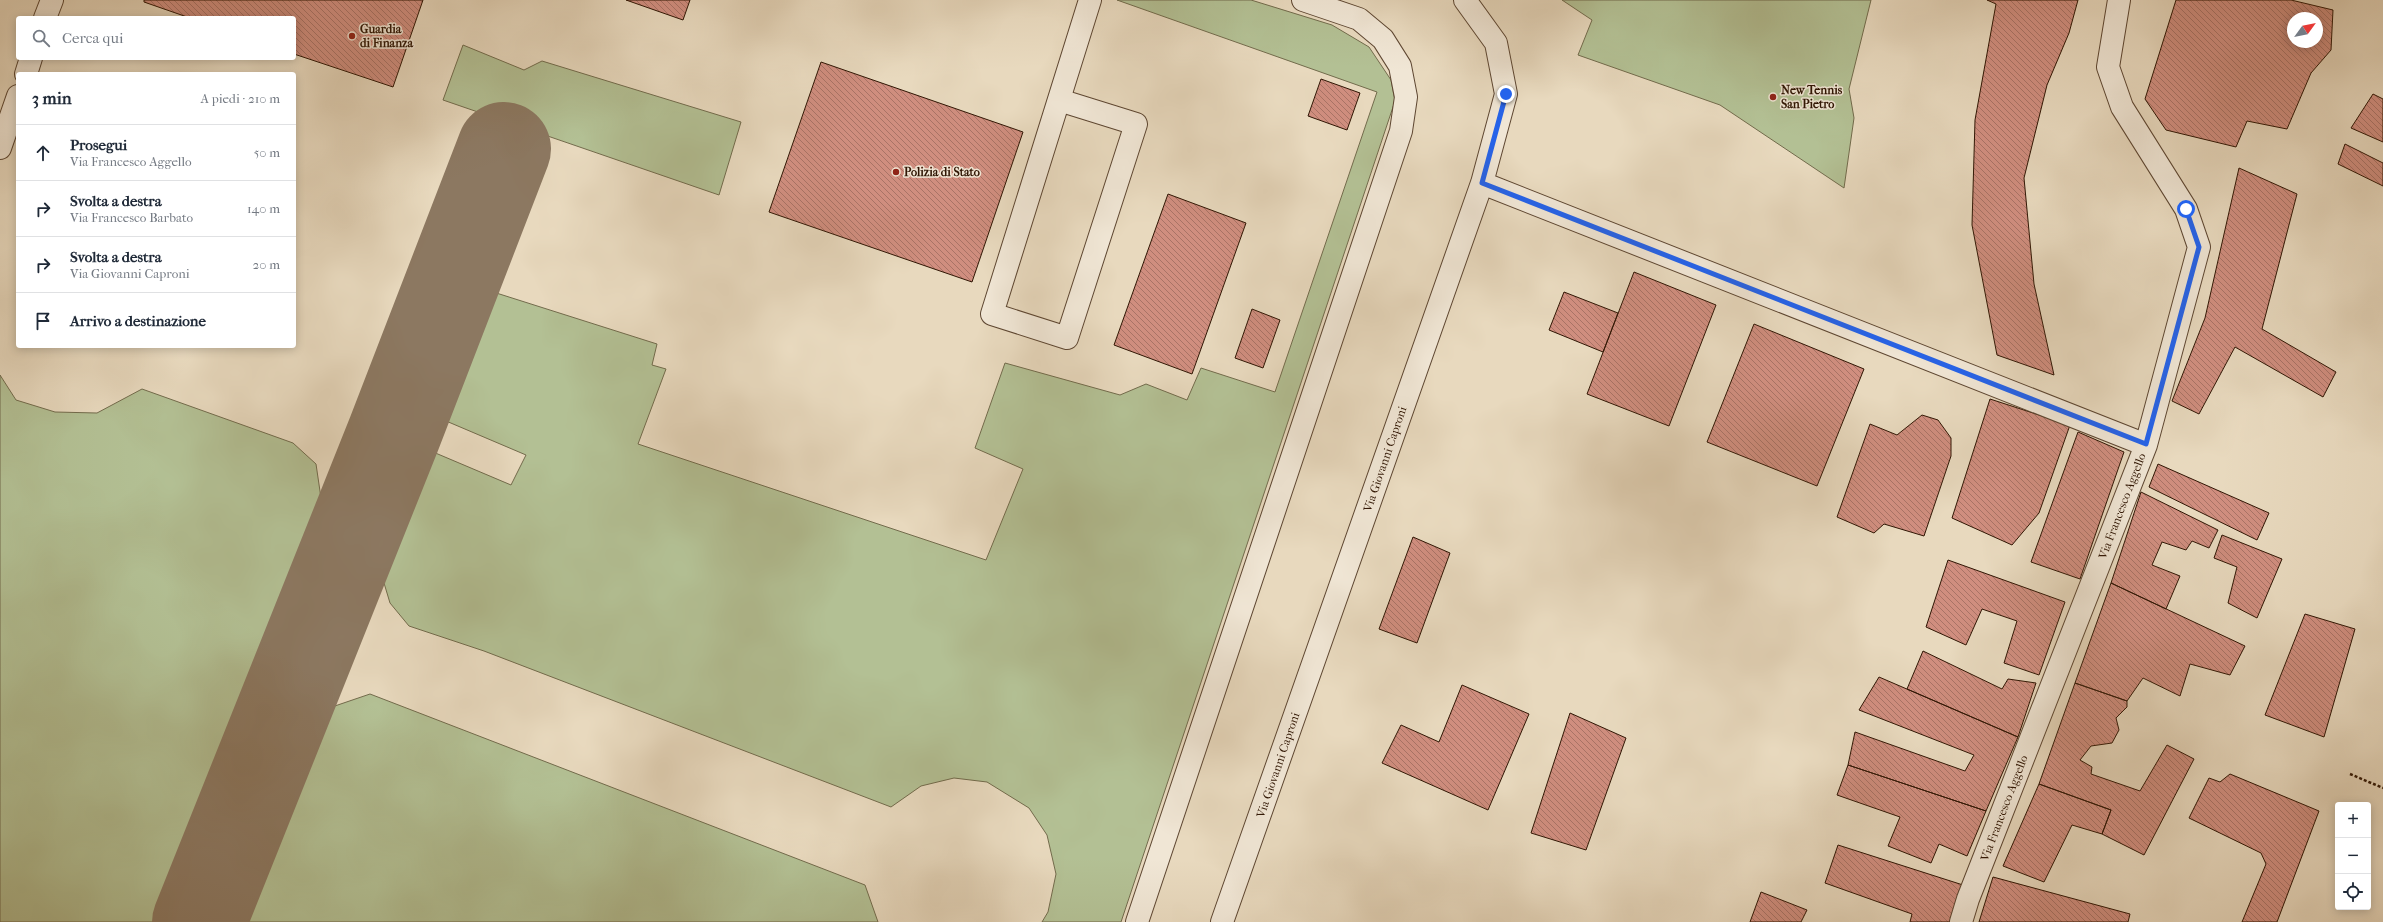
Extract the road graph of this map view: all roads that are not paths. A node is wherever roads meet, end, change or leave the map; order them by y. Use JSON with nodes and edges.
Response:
{"nodes":[{"id":1,"x":52,"y":0,"type":"edge"},
{"id":2,"x":1090,"y":0,"type":"edge"},
{"id":3,"x":1303,"y":0,"type":"edge"},
{"id":4,"x":1465,"y":0,"type":"edge"},
{"id":5,"x":2119,"y":0,"type":"edge"},
{"id":6,"x":46,"y":16,"type":"edge"},
{"id":7,"x":30,"y":60,"type":"edge"},
{"id":8,"x":27,"y":72,"type":"edge"},
{"id":9,"x":1059,"y":100,"type":"junction"},
{"id":10,"x":16,"y":102,"type":"edge"},
{"id":11,"x":0,"y":148,"type":"edge"},
{"id":12,"x":1482,"y":183,"type":"junction"},
{"id":13,"x":2146,"y":444,"type":"junction"},
{"id":14,"x":1137,"y":922,"type":"edge"},
{"id":15,"x":1222,"y":922,"type":"edge"},
{"id":16,"x":1961,"y":922,"type":"edge"}],
"edges":[{"from":1,"to":6,"type":"street"},
{"from":2,"to":9,"type":"street"},
{"from":3,"to":14,"type":"street"},
{"from":4,"to":12,"type":"street","name":"Via Giovanni Caproni"},
{"from":5,"to":13,"type":"street","name":"Via Francesco Aggello"},
{"from":7,"to":8,"type":"street"},
{"from":9,"to":9,"type":"street"},
{"from":10,"to":11,"type":"street"},
{"from":12,"to":13,"type":"street"},
{"from":12,"to":15,"type":"street","name":"Via Giovanni Caproni"},
{"from":13,"to":16,"type":"street","name":"Via Francesco Aggello"}]}
